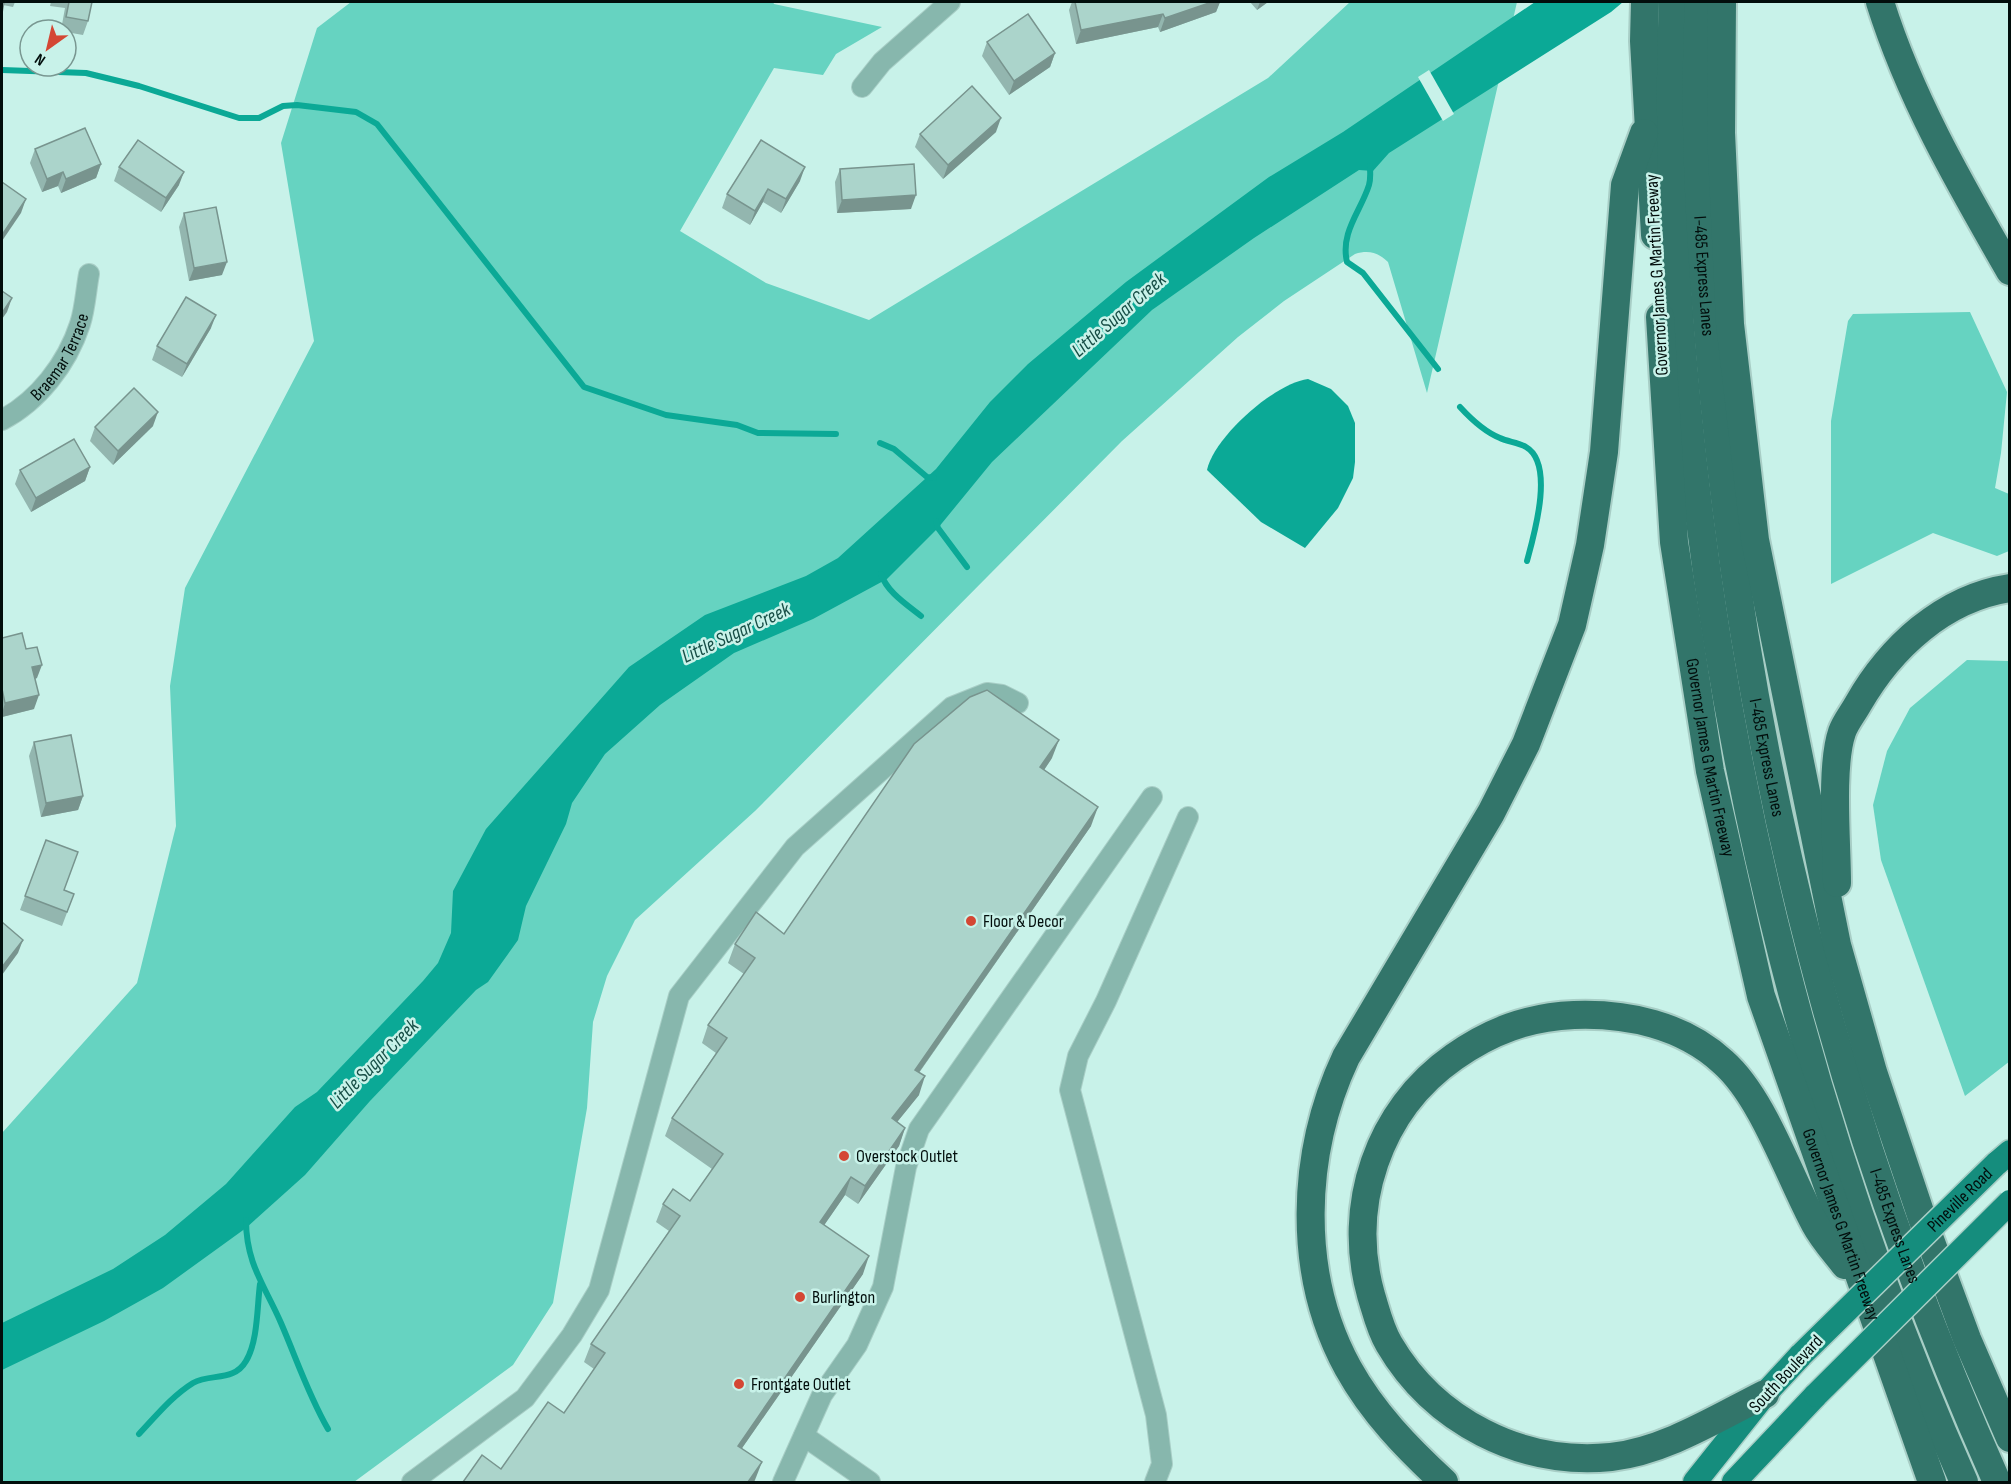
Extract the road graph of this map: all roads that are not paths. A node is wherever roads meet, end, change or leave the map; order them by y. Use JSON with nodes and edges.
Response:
{"nodes":[{"id":1,"x":950,"y":2,"type":"edge"},
{"id":2,"x":1646,"y":2,"type":"edge"},
{"id":3,"x":1722,"y":2,"type":"edge"},
{"id":4,"x":1880,"y":2,"type":"edge"},
{"id":5,"x":1686,"y":11,"type":"edge"},
{"id":6,"x":862,"y":87,"type":"dead end"},
{"id":7,"x":1648,"y":122,"type":"junction"},
{"id":8,"x":2010,"y":271,"type":"edge"},
{"id":9,"x":89,"y":274,"type":"dead end"},
{"id":10,"x":2,"y":420,"type":"edge"},
{"id":11,"x":2010,"y":588,"type":"edge"},
{"id":12,"x":1018,"y":703,"type":"dead end"},
{"id":13,"x":1152,"y":797,"type":"dead end"},
{"id":14,"x":1188,"y":817,"type":"dead end"},
{"id":15,"x":1837,"y":945,"type":"junction"},
{"id":16,"x":2003,"y":1158,"type":"edge"},
{"id":17,"x":2010,"y":1202,"type":"edge"},
{"id":18,"x":1885,"y":1273,"type":"joint"},
{"id":19,"x":1862,"y":1289,"type":"junction"},
{"id":20,"x":1912,"y":1299,"type":"joint"},
{"id":21,"x":1765,"y":1394,"type":"junction"},
{"id":22,"x":804,"y":1436,"type":"junction"},
{"id":23,"x":2010,"y":1438,"type":"edge"},
{"id":24,"x":412,"y":1482,"type":"edge"},
{"id":25,"x":783,"y":1482,"type":"edge"},
{"id":26,"x":870,"y":1482,"type":"edge"},
{"id":27,"x":1155,"y":1482,"type":"edge"},
{"id":28,"x":1444,"y":1482,"type":"edge"},
{"id":29,"x":1695,"y":1482,"type":"edge"},
{"id":30,"x":1734,"y":1482,"type":"edge"},
{"id":31,"x":1932,"y":1482,"type":"edge"},
{"id":32,"x":1964,"y":1482,"type":"edge"},
{"id":33,"x":1997,"y":1482,"type":"edge"}],
"edges":[{"from":1,"to":6,"type":"street"},
{"from":2,"to":7,"type":"highway","name":"Governor James G Martin Freeway"},
{"from":3,"to":15,"type":"highway"},
{"from":4,"to":8,"type":"highway"},
{"from":5,"to":32,"type":"highway","name":"I-485 Express Lanes"},
{"from":5,"to":33,"type":"highway","name":"I-485 Express Lanes"},
{"from":7,"to":19,"type":"highway","name":"Governor James G Martin Freeway"},
{"from":7,"to":28,"type":"highway"},
{"from":9,"to":10,"type":"street","name":"Braemar Terrace"},
{"from":11,"to":15,"type":"highway"},
{"from":12,"to":24,"type":"street"},
{"from":13,"to":22,"type":"street"},
{"from":14,"to":27,"type":"street"},
{"from":15,"to":23,"type":"highway"},
{"from":16,"to":18,"type":"main road","name":"Pineville Road","bridge":true},
{"from":17,"to":20,"type":"main road","name":"Pineville Road","bridge":true},
{"from":18,"to":21,"type":"main road","name":"South Boulevard","bridge":true},
{"from":19,"to":21,"type":"highway"},
{"from":19,"to":31,"type":"highway","name":"Governor James G Martin Freeway"},
{"from":20,"to":30,"type":"main road","name":"South Boulevard","bridge":true},
{"from":21,"to":29,"type":"main road","name":"South Boulevard"},
{"from":22,"to":25,"type":"street"},
{"from":22,"to":26,"type":"street"}]}
